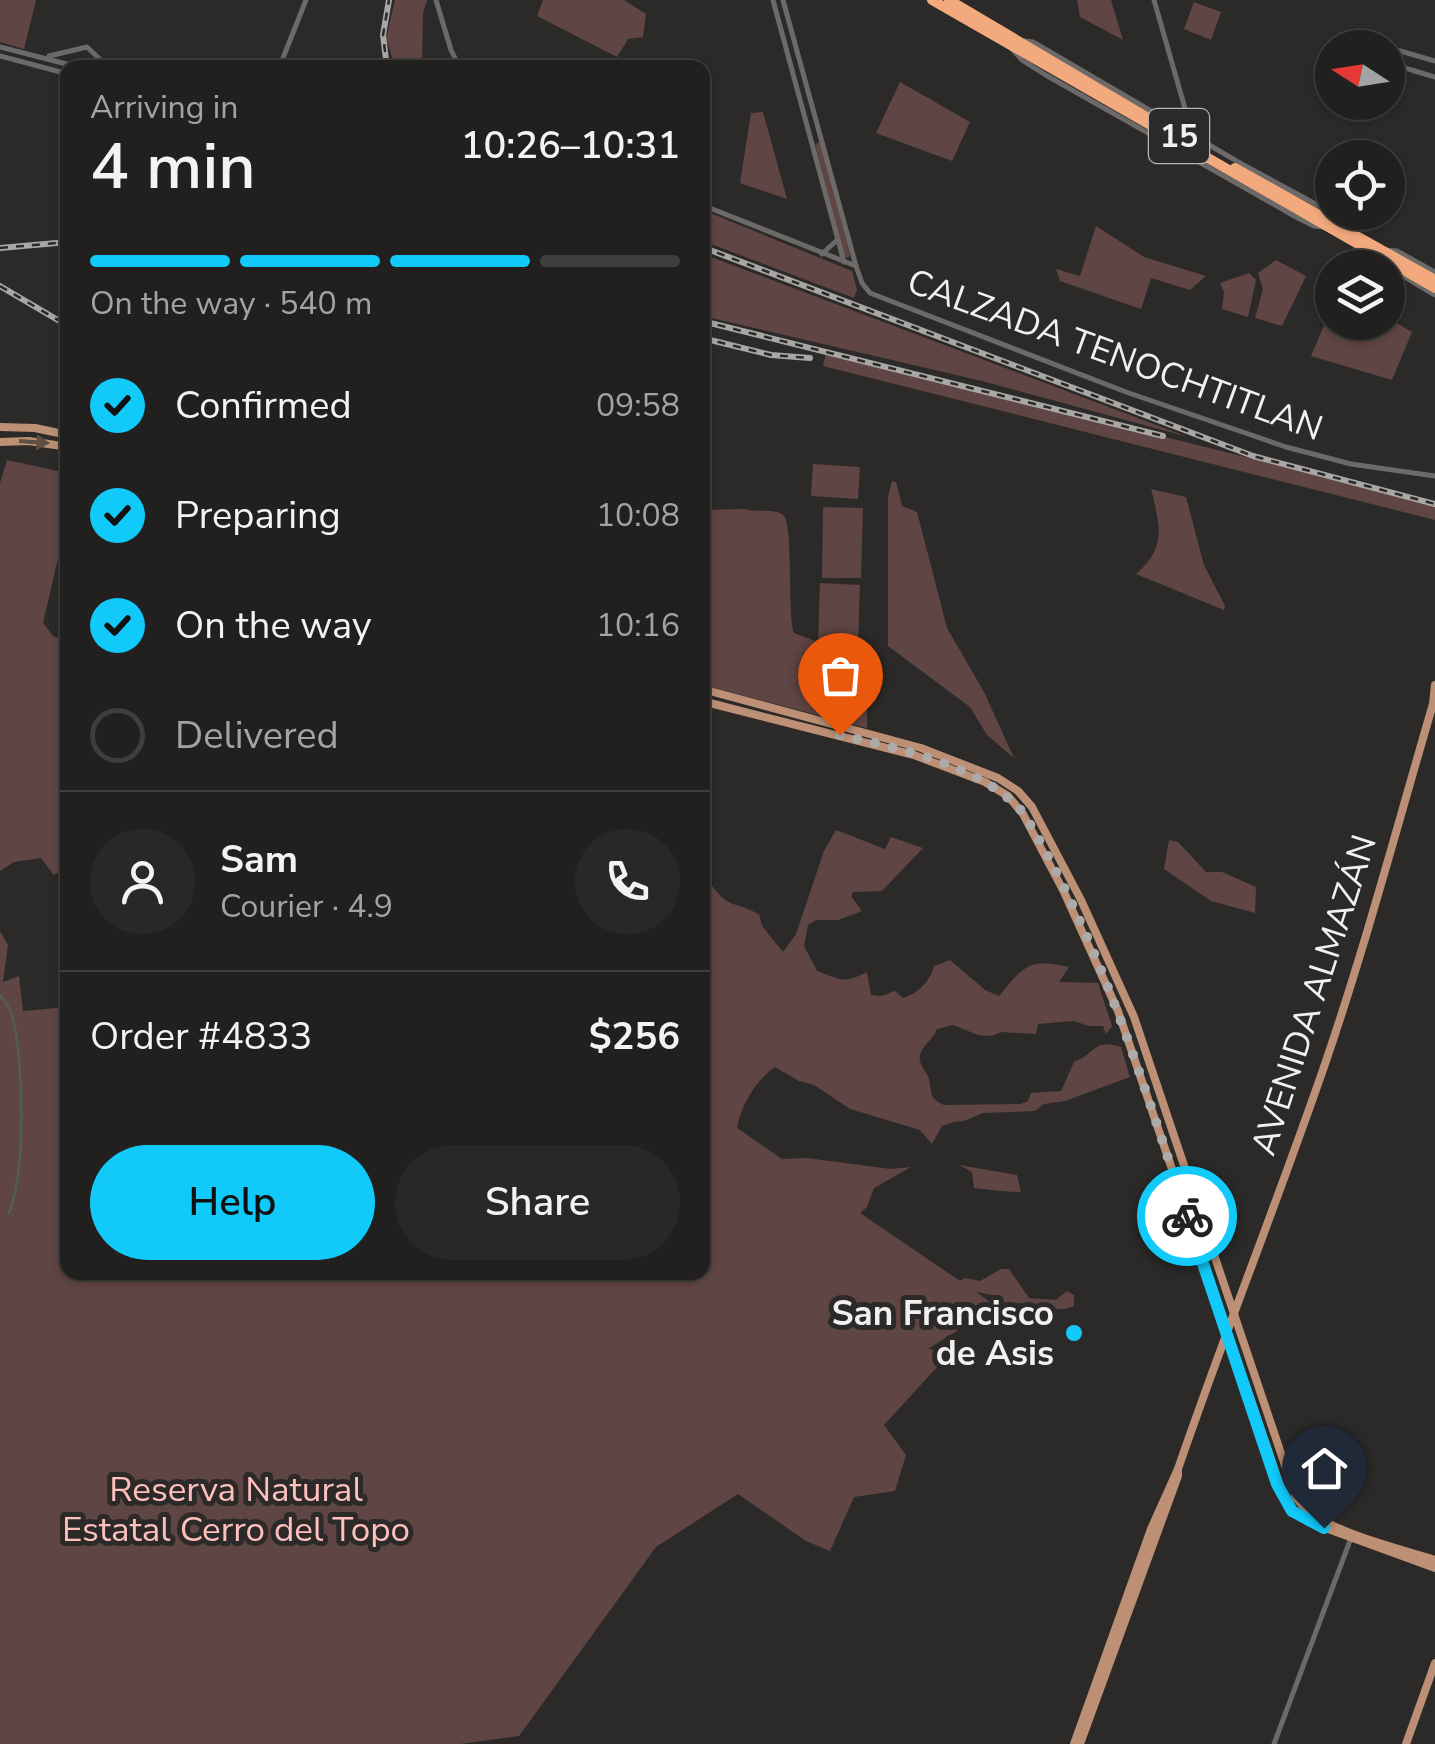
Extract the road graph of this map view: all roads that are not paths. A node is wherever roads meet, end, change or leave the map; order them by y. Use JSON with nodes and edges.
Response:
{"nodes":[{"id":1,"x":306,"y":0,"type":"edge"},
{"id":2,"x":436,"y":0,"type":"edge"},
{"id":3,"x":773,"y":0,"type":"edge"},
{"id":4,"x":784,"y":0,"type":"edge"},
{"id":5,"x":932,"y":0,"type":"edge"},
{"id":6,"x":949,"y":0,"type":"edge"},
{"id":7,"x":1154,"y":0,"type":"edge"},
{"id":8,"x":1012,"y":43,"type":"junction"},
{"id":9,"x":0,"y":47,"type":"edge"},
{"id":10,"x":798,"y":50,"type":"junction"},
{"id":11,"x":788,"y":52,"type":"junction"},
{"id":12,"x":32,"y":55,"type":"junction"},
{"id":13,"x":0,"y":56,"type":"edge"},
{"id":14,"x":41,"y":57,"type":"junction"},
{"id":15,"x":16,"y":60,"type":"junction"},
{"id":16,"x":101,"y":60,"type":"edge"},
{"id":17,"x":282,"y":60,"type":"edge"},
{"id":18,"x":456,"y":60,"type":"edge"},
{"id":19,"x":1435,"y":60,"type":"edge"},
{"id":20,"x":60,"y":62,"type":"edge"},
{"id":21,"x":60,"y":72,"type":"edge"},
{"id":22,"x":1435,"y":77,"type":"edge"},
{"id":23,"x":1138,"y":104,"type":"junction"},
{"id":24,"x":1126,"y":120,"type":"junction"},
{"id":25,"x":1188,"y":134,"type":"junction"},
{"id":26,"x":821,"y":139,"type":"junction"},
{"id":27,"x":812,"y":142,"type":"junction"},
{"id":28,"x":1182,"y":150,"type":"junction"},
{"id":29,"x":1240,"y":163,"type":"junction"},
{"id":30,"x":1256,"y":172,"type":"junction"},
{"id":31,"x":1232,"y":179,"type":"junction"},
{"id":32,"x":1249,"y":190,"type":"junction"},
{"id":33,"x":1315,"y":203,"type":"edge"},
{"id":34,"x":710,"y":208,"type":"edge"},
{"id":35,"x":1315,"y":215,"type":"edge"},
{"id":36,"x":844,"y":225,"type":"junction"},
{"id":37,"x":1315,"y":226,"type":"edge"},
{"id":38,"x":834,"y":228,"type":"junction"},
{"id":39,"x":1342,"y":230,"type":"edge"},
{"id":40,"x":838,"y":240,"type":"junction"},
{"id":41,"x":1377,"y":250,"type":"edge"},
{"id":42,"x":822,"y":254,"type":"junction"},
{"id":43,"x":1405,"y":255,"type":"edge"},
{"id":44,"x":844,"y":262,"type":"junction"},
{"id":45,"x":856,"y":266,"type":"junction"},
{"id":46,"x":1405,"y":267,"type":"edge"},
{"id":47,"x":1405,"y":267,"type":"edge"},
{"id":48,"x":1435,"y":272,"type":"edge"},
{"id":49,"x":1405,"y":277,"type":"edge"},
{"id":50,"x":1435,"y":280,"type":"edge"},
{"id":51,"x":1435,"y":288,"type":"edge"},
{"id":52,"x":1435,"y":296,"type":"edge"},
{"id":53,"x":0,"y":427,"type":"edge"},
{"id":54,"x":60,"y":434,"type":"edge"},
{"id":55,"x":0,"y":442,"type":"edge"},
{"id":56,"x":60,"y":445,"type":"edge"},
{"id":57,"x":1435,"y":476,"type":"edge"},
{"id":58,"x":1435,"y":685,"type":"edge"},
{"id":59,"x":710,"y":691,"type":"edge"},
{"id":60,"x":722,"y":694,"type":"junction"},
{"id":61,"x":710,"y":703,"type":"edge"},
{"id":62,"x":1434,"y":703,"type":"edge"},
{"id":63,"x":714,"y":704,"type":"junction"},
{"id":64,"x":986,"y":778,"type":"junction"},
{"id":65,"x":1148,"y":1058,"type":"junction"},
{"id":66,"x":1137,"y":1062,"type":"junction"},
{"id":67,"x":1186,"y":1166,"type":"junction"},
{"id":68,"x":1172,"y":1172,"type":"junction"},
{"id":69,"x":1351,"y":1538,"type":"junction"},
{"id":70,"x":1435,"y":1560,"type":"edge"},
{"id":71,"x":1435,"y":1568,"type":"edge"},
{"id":72,"x":1435,"y":1662,"type":"edge"},
{"id":73,"x":1077,"y":1744,"type":"edge"},
{"id":74,"x":1274,"y":1744,"type":"edge"},
{"id":75,"x":1406,"y":1744,"type":"edge"}],
"edges":[{"from":1,"to":17,"type":"street"},
{"from":2,"to":18,"type":"street"},
{"from":3,"to":11,"type":"street"},
{"from":4,"to":10,"type":"street"},
{"from":5,"to":8,"type":"highway","number":"15"},
{"from":6,"to":8,"type":"highway","number":"15"},
{"from":7,"to":25,"type":"street"},
{"from":8,"to":23,"type":"street"},
{"from":8,"to":24,"type":"street"},
{"from":8,"to":35,"type":"highway","number":"15"},
{"from":9,"to":12,"type":"street"},
{"from":10,"to":11,"type":"street"},
{"from":10,"to":26,"type":"street"},
{"from":11,"to":27,"type":"street"},
{"from":12,"to":14,"type":"street"},
{"from":12,"to":15,"type":"street"},
{"from":13,"to":15,"type":"street"},
{"from":14,"to":16,"type":"street"},
{"from":14,"to":20,"type":"street"},
{"from":15,"to":21,"type":"street"},
{"from":19,"to":22,"type":"street"},
{"from":23,"to":24,"type":"street"},
{"from":23,"to":25,"type":"street"},
{"from":24,"to":28,"type":"street"},
{"from":25,"to":28,"type":"street"},
{"from":25,"to":29,"type":"street"},
{"from":26,"to":27,"type":"street"},
{"from":26,"to":36,"type":"street"},
{"from":27,"to":38,"type":"street"},
{"from":28,"to":31,"type":"street"},
{"from":29,"to":30,"type":"street"},
{"from":29,"to":31,"type":"street"},
{"from":30,"to":32,"type":"street"},
{"from":30,"to":33,"type":"street"},
{"from":31,"to":32,"type":"street"},
{"from":32,"to":37,"type":"street"},
{"from":34,"to":42,"type":"street"},
{"from":36,"to":38,"type":"street"},
{"from":36,"to":45,"type":"street"},
{"from":38,"to":40,"type":"street"},
{"from":39,"to":41,"type":"highway","number":"15"},
{"from":40,"to":42,"type":"street"},
{"from":40,"to":44,"type":"street"},
{"from":42,"to":44,"type":"street"},
{"from":43,"to":48,"type":"street"},
{"from":44,"to":45,"type":"street"},
{"from":45,"to":57,"type":"street","name":"CALZADA TENOCHTITLAN"},
{"from":46,"to":50,"type":"highway","number":"15"},
{"from":47,"to":51,"type":"highway","number":"15"},
{"from":49,"to":52,"type":"street"},
{"from":53,"to":54,"type":"main road"},
{"from":55,"to":56,"type":"main road","one_way":true},
{"from":58,"to":62,"type":"main road","name":"AVENIDA ALMAZÁN"},
{"from":59,"to":60,"type":"main road"},
{"from":60,"to":63,"type":"main road"},
{"from":60,"to":64,"type":"main road"},
{"from":61,"to":63,"type":"main road"},
{"from":62,"to":73,"type":"main road","name":"AVENIDA ALMAZÁN"},
{"from":63,"to":64,"type":"main road"},
{"from":64,"to":65,"type":"main road"},
{"from":64,"to":66,"type":"main road"},
{"from":65,"to":66,"type":"main road"},
{"from":65,"to":67,"type":"main road"},
{"from":66,"to":68,"type":"main road"},
{"from":67,"to":68,"type":"main road"},
{"from":67,"to":70,"type":"main road"},
{"from":68,"to":69,"type":"main road"},
{"from":69,"to":71,"type":"main road"},
{"from":69,"to":74,"type":"street"},
{"from":72,"to":75,"type":"main road"}]}
